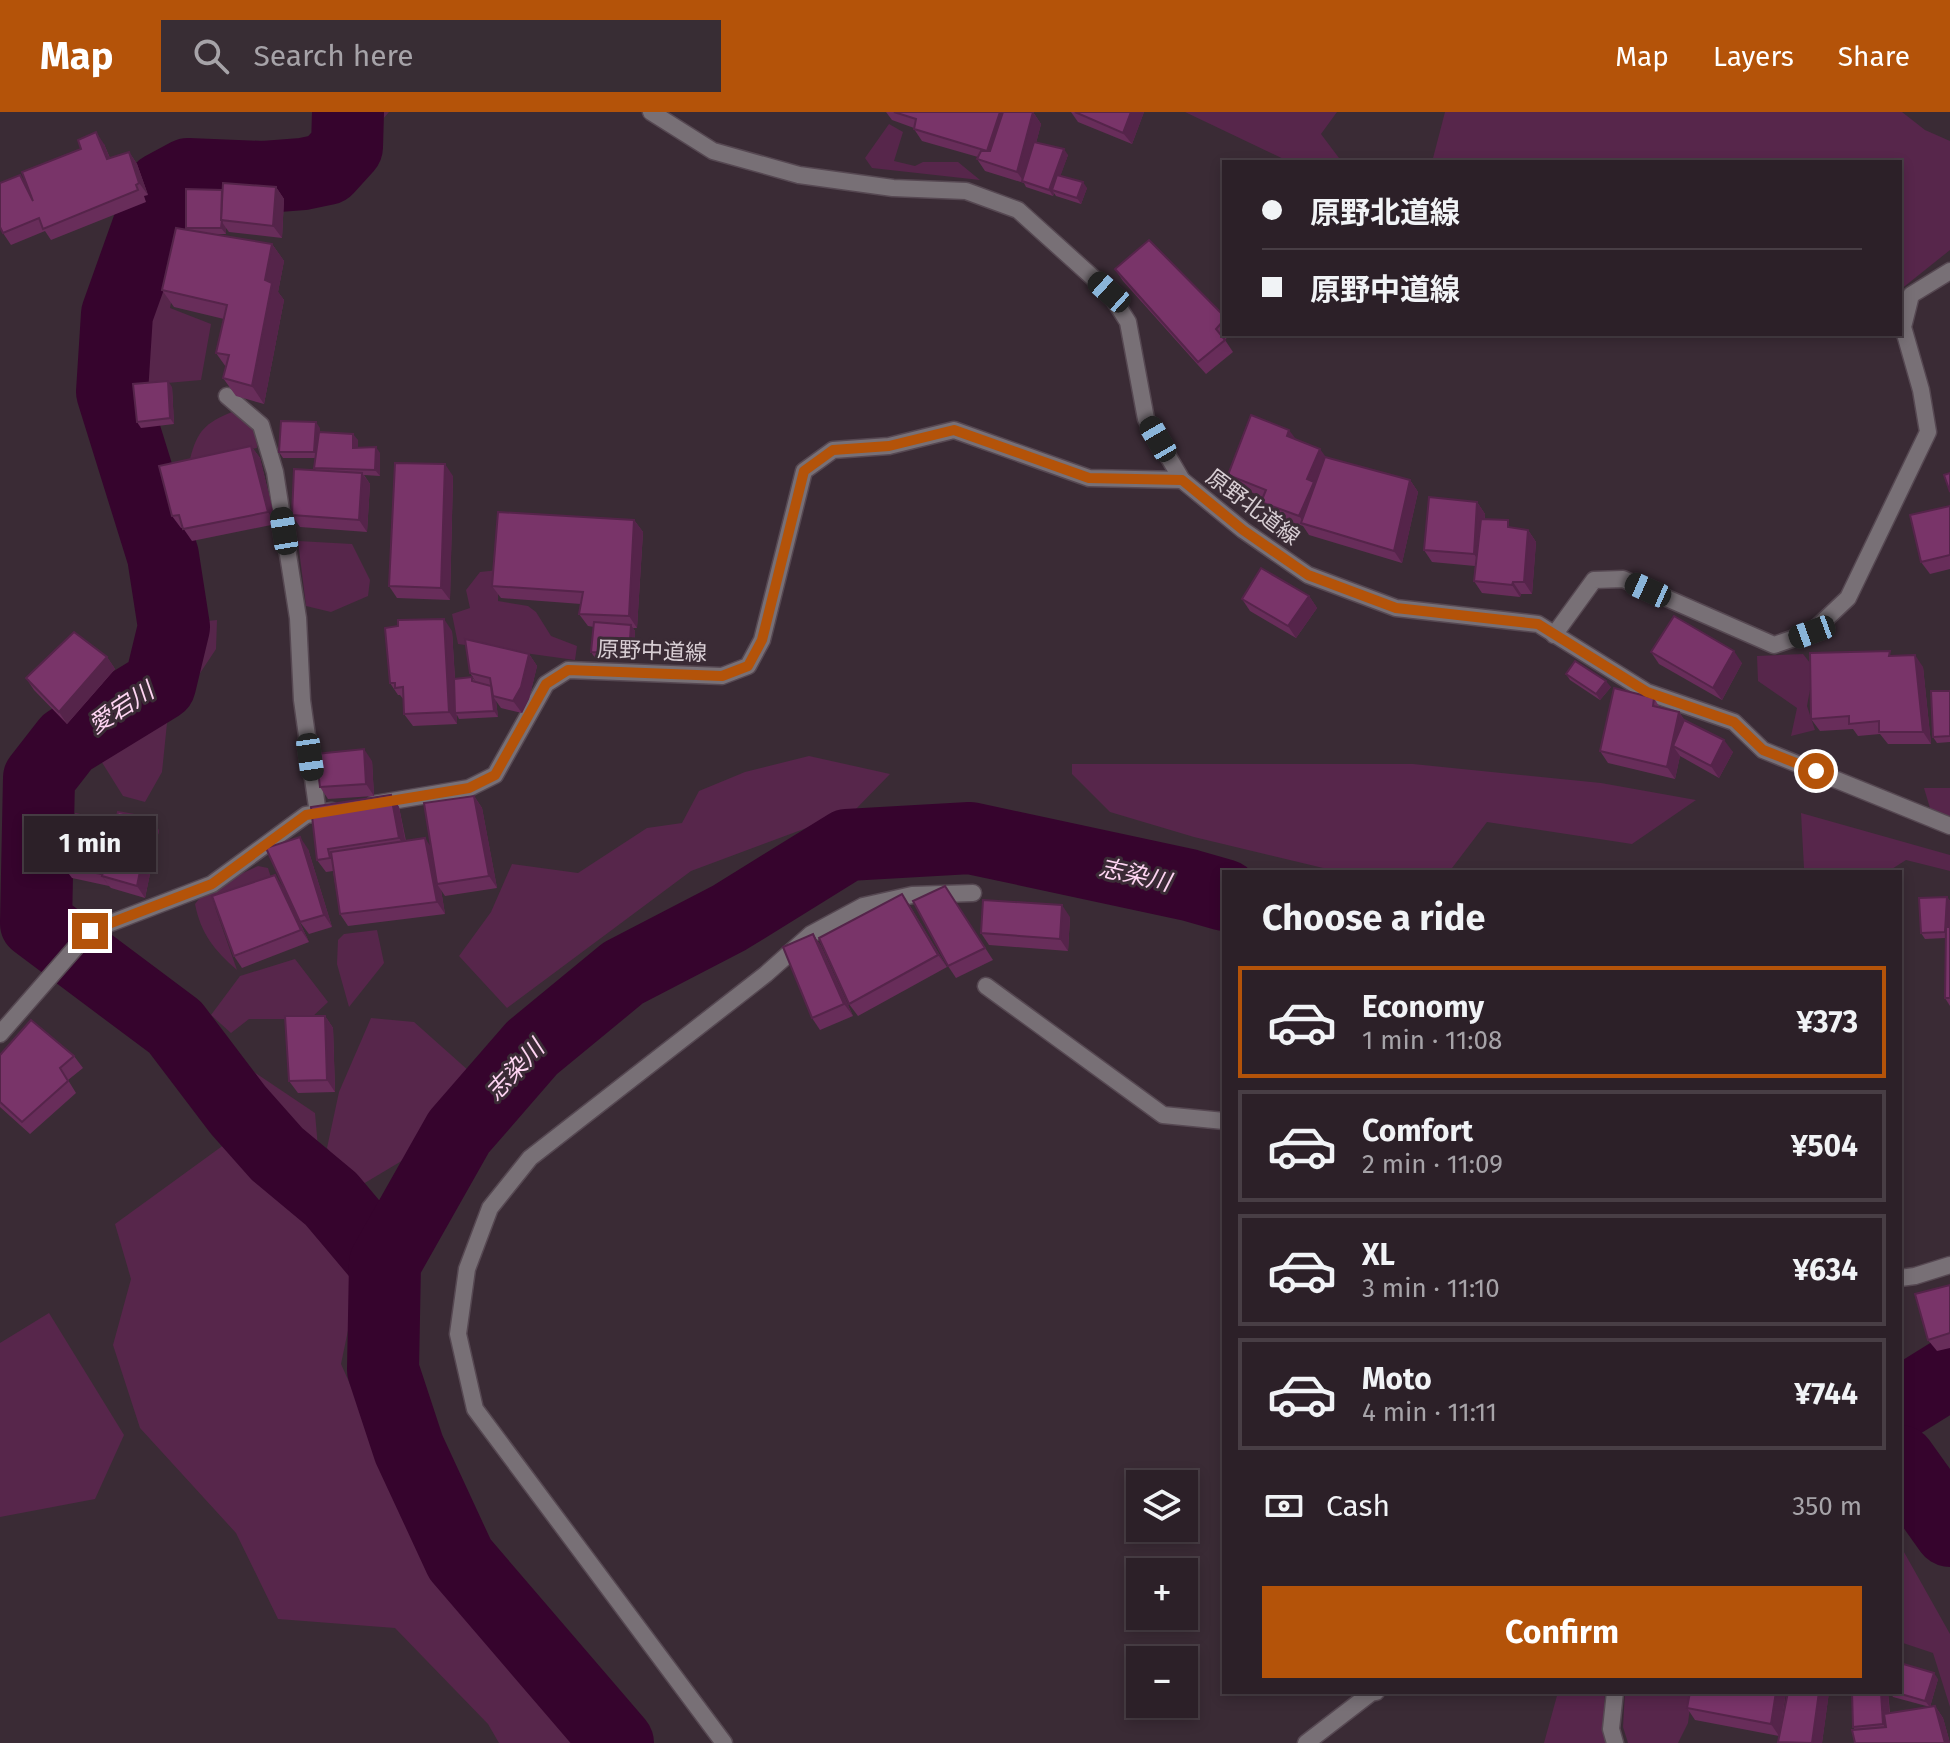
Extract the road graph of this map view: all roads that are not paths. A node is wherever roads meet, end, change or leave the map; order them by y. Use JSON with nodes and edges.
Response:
{"nodes":[{"id":1,"x":651,"y":112,"type":"edge"},
{"id":2,"x":1950,"y":271,"type":"edge"},
{"id":3,"x":227,"y":396,"type":"edge"},
{"id":4,"x":1182,"y":480,"type":"junction"},
{"id":5,"x":1554,"y":635,"type":"junction"},
{"id":6,"x":318,"y":814,"type":"junction"},
{"id":7,"x":1950,"y":826,"type":"edge"},
{"id":8,"x":973,"y":893,"type":"dead end"},
{"id":9,"x":986,"y":986,"type":"dead end"},
{"id":10,"x":0,"y":1034,"type":"edge"},
{"id":11,"x":1222,"y":1121,"type":"edge"},
{"id":12,"x":1950,"y":1265,"type":"edge"},
{"id":13,"x":1908,"y":1277,"type":"edge"},
{"id":14,"x":1373,"y":1694,"type":"edge"},
{"id":15,"x":1615,"y":1694,"type":"edge"},
{"id":16,"x":724,"y":1743,"type":"edge"},
{"id":17,"x":1306,"y":1743,"type":"edge"},
{"id":18,"x":1615,"y":1743,"type":"edge"}],
"edges":[{"from":1,"to":4,"type":"street","name":"原野北道線"},
{"from":2,"to":5,"type":"street"},
{"from":3,"to":6,"type":"street"},
{"from":4,"to":5,"type":"street","name":"原野北道線"},
{"from":4,"to":6,"type":"street","name":"原野中道線"},
{"from":5,"to":7,"type":"street","name":"原野北道線"},
{"from":6,"to":10,"type":"street","name":"原野中道線"},
{"from":8,"to":16,"type":"street"},
{"from":9,"to":11,"type":"street"},
{"from":12,"to":13,"type":"street"},
{"from":14,"to":17,"type":"street"},
{"from":15,"to":18,"type":"street"}]}
